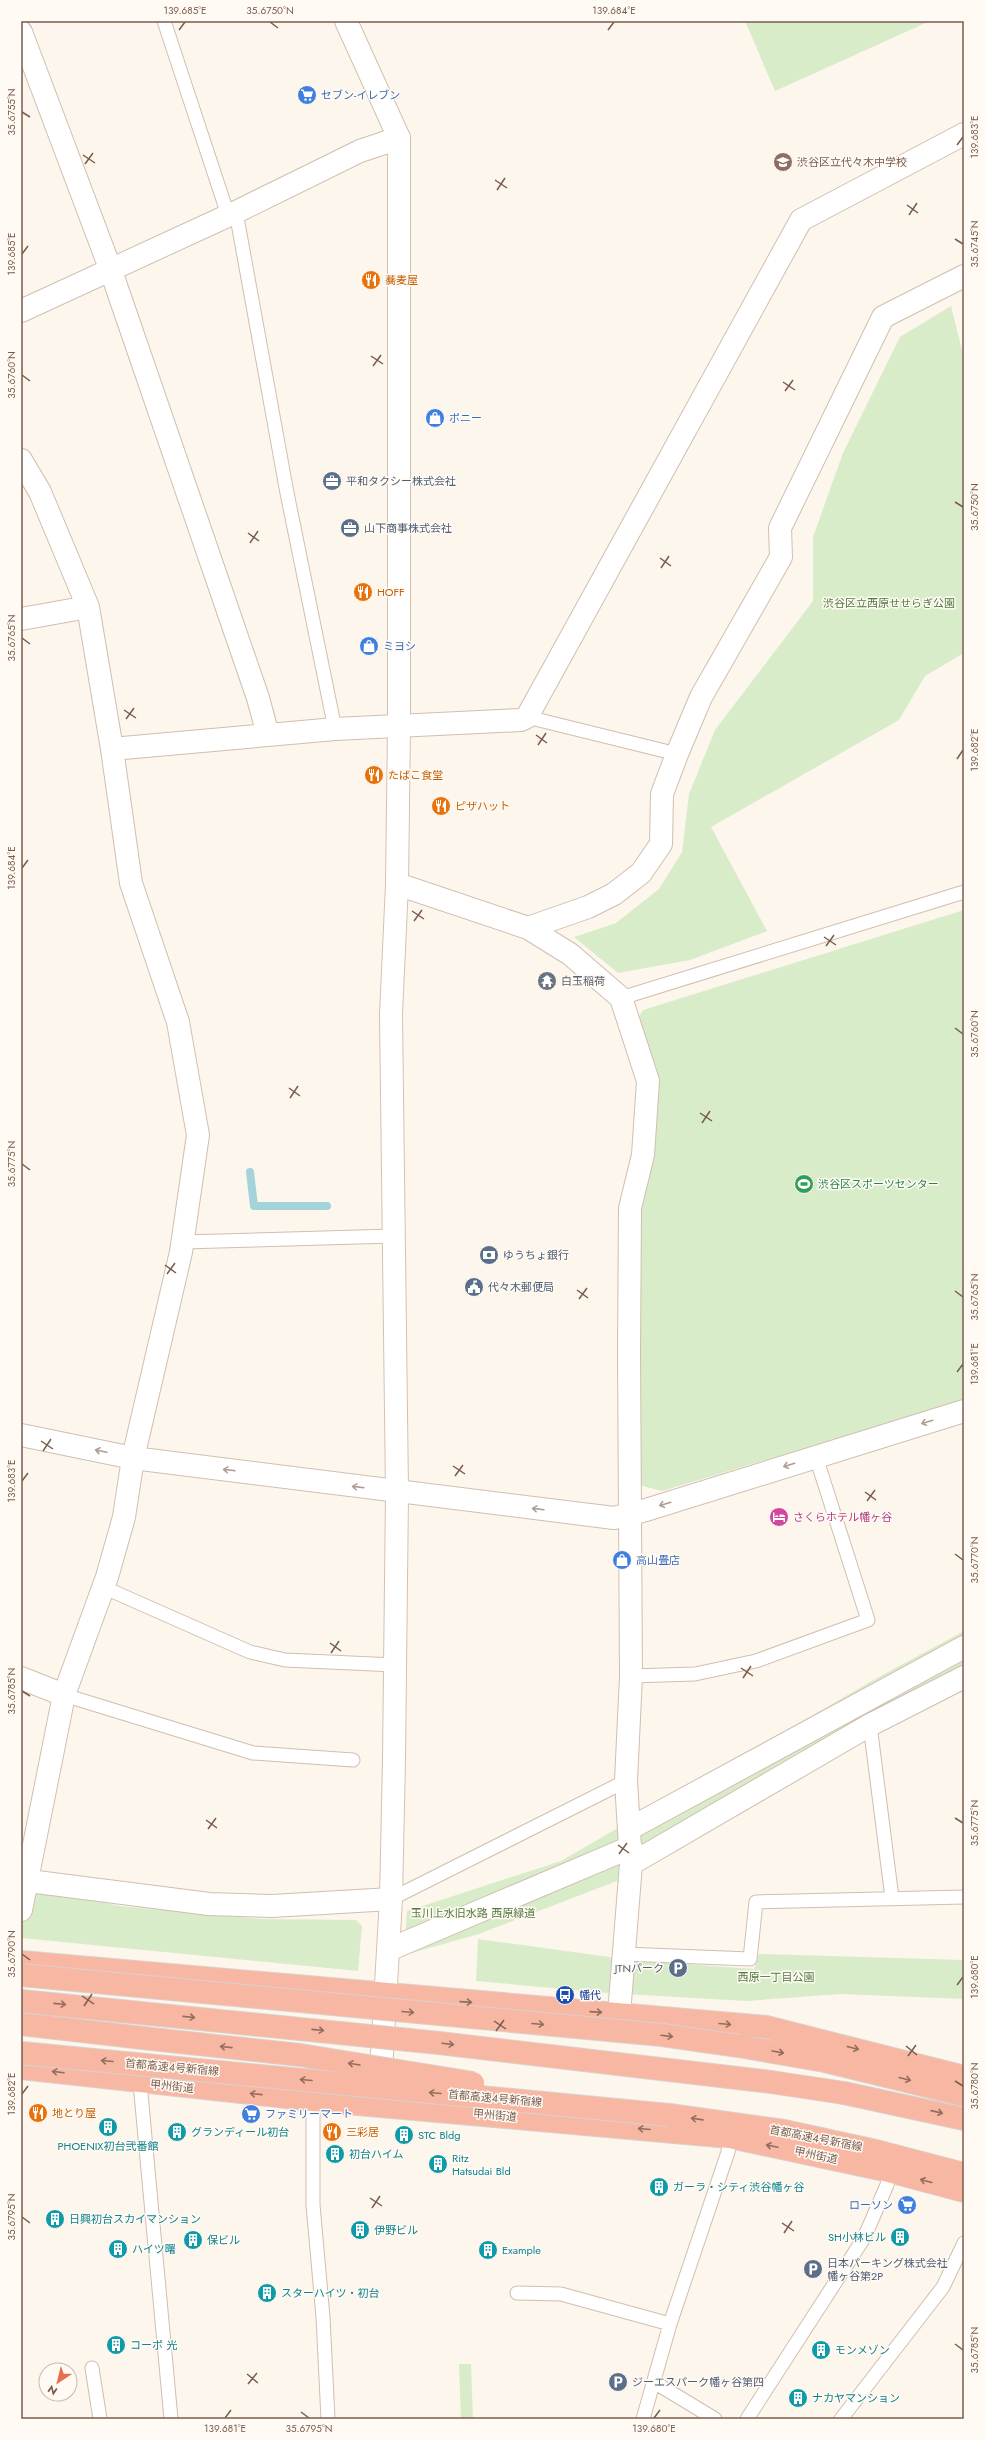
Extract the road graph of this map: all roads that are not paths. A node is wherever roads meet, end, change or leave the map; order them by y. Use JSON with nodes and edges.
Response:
{"nodes":[{"id":1,"x":164,"y":21,"type":"edge"},
{"id":2,"x":346,"y":21,"type":"edge"},
{"id":3,"x":21,"y":32,"type":"edge"},
{"id":4,"x":964,"y":134,"type":"edge"},
{"id":5,"x":399,"y":138,"type":"junction"},
{"id":6,"x":232,"y":213,"type":"junction"},
{"id":7,"x":110,"y":268,"type":"junction"},
{"id":8,"x":964,"y":276,"type":"edge"},
{"id":9,"x":21,"y":311,"type":"edge"},
{"id":10,"x":21,"y":460,"type":"edge"},
{"id":11,"x":88,"y":607,"type":"junction"},
{"id":12,"x":21,"y":619,"type":"edge"},
{"id":13,"x":527,"y":717,"type":"junction"},
{"id":14,"x":399,"y":726,"type":"junction"},
{"id":15,"x":335,"y":729,"type":"junction"},
{"id":16,"x":268,"y":735,"type":"junction"},
{"id":17,"x":112,"y":749,"type":"junction"},
{"id":18,"x":677,"y":754,"type":"junction"},
{"id":19,"x":397,"y":884,"type":"junction"},
{"id":20,"x":964,"y":892,"type":"edge"},
{"id":21,"x":528,"y":928,"type":"junction"},
{"id":22,"x":622,"y":998,"type":"junction"},
{"id":23,"x":393,"y":1236,"type":"junction"},
{"id":24,"x":183,"y":1242,"type":"junction"},
{"id":25,"x":964,"y":1411,"type":"edge"},
{"id":26,"x":21,"y":1435,"type":"edge"},
{"id":27,"x":816,"y":1457,"type":"junction"},
{"id":28,"x":133,"y":1458,"type":"junction"},
{"id":29,"x":397,"y":1492,"type":"junction"},
{"id":30,"x":631,"y":1515,"type":"junction"},
{"id":31,"x":103,"y":1587,"type":"junction"},
{"id":32,"x":964,"y":1647,"type":"edge"},
{"id":33,"x":395,"y":1665,"type":"junction"},
{"id":34,"x":631,"y":1676,"type":"junction"},
{"id":35,"x":964,"y":1677,"type":"edge"},
{"id":36,"x":21,"y":1678,"type":"edge"},
{"id":37,"x":64,"y":1695,"type":"junction"},
{"id":38,"x":870,"y":1725,"type":"junction"},
{"id":39,"x":353,"y":1760,"type":"dead end"},
{"id":40,"x":626,"y":1781,"type":"junction"},
{"id":41,"x":630,"y":1846,"type":"junction"},
{"id":42,"x":24,"y":1881,"type":"edge"},
{"id":43,"x":964,"y":1897,"type":"edge"},
{"id":44,"x":892,"y":1898,"type":"junction"},
{"id":45,"x":391,"y":1900,"type":"junction"},
{"id":46,"x":21,"y":1910,"type":"edge"},
{"id":47,"x":388,"y":1950,"type":"junction"},
{"id":48,"x":624,"y":1954,"type":"junction"},
{"id":49,"x":21,"y":1962,"type":"edge"},
{"id":50,"x":21,"y":1975,"type":"edge"},
{"id":51,"x":386,"y":1995,"type":"junction"},
{"id":52,"x":21,"y":2001,"type":"edge"},
{"id":53,"x":619,"y":2014,"type":"junction"},
{"id":54,"x":21,"y":2024,"type":"edge"},
{"id":55,"x":21,"y":2053,"type":"edge"},
{"id":56,"x":21,"y":2068,"type":"edge"},
{"id":57,"x":964,"y":2077,"type":"edge"},
{"id":58,"x":140,"y":2082,"type":"junction"},
{"id":59,"x":964,"y":2096,"type":"edge"},
{"id":60,"x":313,"y":2100,"type":"junction"},
{"id":61,"x":379,"y":2105,"type":"junction"},
{"id":62,"x":669,"y":2115,"type":"junction"},
{"id":63,"x":964,"y":2119,"type":"edge"},
{"id":64,"x":784,"y":2130,"type":"junction"},
{"id":65,"x":730,"y":2137,"type":"junction"},
{"id":66,"x":964,"y":2159,"type":"edge"},
{"id":67,"x":889,"y":2171,"type":"junction"},
{"id":68,"x":964,"y":2174,"type":"edge"},
{"id":69,"x":964,"y":2191,"type":"edge"},
{"id":70,"x":964,"y":2243,"type":"edge"},
{"id":71,"x":516,"y":2293,"type":"dead end"},
{"id":72,"x":670,"y":2324,"type":"junction"},
{"id":73,"x":92,"y":2368,"type":"dead end"},
{"id":74,"x":654,"y":2382,"type":"junction"},
{"id":75,"x":100,"y":2419,"type":"edge"},
{"id":76,"x":170,"y":2419,"type":"edge"},
{"id":77,"x":328,"y":2419,"type":"edge"},
{"id":78,"x":643,"y":2419,"type":"edge"},
{"id":79,"x":715,"y":2419,"type":"edge"},
{"id":80,"x":747,"y":2419,"type":"edge"},
{"id":81,"x":841,"y":2419,"type":"edge"}],
"edges":[{"from":1,"to":6,"type":"lane"},
{"from":2,"to":5,"type":"street"},
{"from":3,"to":7,"type":"street"},
{"from":4,"to":13,"type":"street"},
{"from":5,"to":6,"type":"street"},
{"from":5,"to":14,"type":"street"},
{"from":6,"to":7,"type":"street"},
{"from":6,"to":15,"type":"lane"},
{"from":7,"to":9,"type":"street"},
{"from":7,"to":16,"type":"street"},
{"from":8,"to":18,"type":"street"},
{"from":10,"to":11,"type":"street"},
{"from":11,"to":12,"type":"street"},
{"from":11,"to":17,"type":"street"},
{"from":13,"to":14,"type":"street"},
{"from":13,"to":18,"type":"lane"},
{"from":14,"to":15,"type":"street"},
{"from":14,"to":19,"type":"street"},
{"from":15,"to":16,"type":"street"},
{"from":16,"to":17,"type":"street"},
{"from":17,"to":24,"type":"street"},
{"from":18,"to":21,"type":"street"},
{"from":19,"to":21,"type":"street"},
{"from":19,"to":23,"type":"street"},
{"from":20,"to":22,"type":"lane"},
{"from":21,"to":22,"type":"street"},
{"from":22,"to":30,"type":"street"},
{"from":23,"to":24,"type":"lane"},
{"from":23,"to":29,"type":"street"},
{"from":24,"to":28,"type":"street"},
{"from":25,"to":27,"type":"street","one_way":true},
{"from":28,"to":26,"type":"street","one_way":true},
{"from":27,"to":30,"type":"street","one_way":true},
{"from":27,"to":34,"type":"lane"},
{"from":29,"to":28,"type":"street","one_way":true},
{"from":28,"to":31,"type":"street"},
{"from":30,"to":29,"type":"street","one_way":true},
{"from":29,"to":33,"type":"street"},
{"from":30,"to":34,"type":"street"},
{"from":31,"to":33,"type":"lane"},
{"from":31,"to":37,"type":"street"},
{"from":32,"to":41,"type":"street"},
{"from":33,"to":45,"type":"street"},
{"from":34,"to":40,"type":"street"},
{"from":35,"to":38,"type":"street"},
{"from":36,"to":37,"type":"street"},
{"from":37,"to":39,"type":"lane"},
{"from":37,"to":42,"type":"street"},
{"from":38,"to":41,"type":"street"},
{"from":38,"to":44,"type":"lane"},
{"from":40,"to":41,"type":"street"},
{"from":40,"to":45,"type":"lane"},
{"from":41,"to":47,"type":"street"},
{"from":41,"to":48,"type":"street"},
{"from":42,"to":45,"type":"street"},
{"from":42,"to":46,"type":"street"},
{"from":43,"to":44,"type":"lane"},
{"from":44,"to":48,"type":"lane"},
{"from":45,"to":47,"type":"street"},
{"from":47,"to":51,"type":"street"},
{"from":48,"to":53,"type":"street"},
{"from":49,"to":51,"type":"highway"},
{"from":50,"to":59,"type":"highway","one_way":true,"bridge":true},
{"from":51,"to":53,"type":"highway","one_way":true},
{"from":51,"to":61,"type":"street"},
{"from":52,"to":63,"type":"highway","one_way":true,"bridge":true},
{"from":53,"to":57,"type":"highway","one_way":true},
{"from":62,"to":54,"type":"highway","one_way":true,"bridge":true},
{"from":62,"to":55,"type":"highway","name":"首都高速4号新宿線","one_way":true,"bridge":true},
{"from":58,"to":56,"type":"highway","name":"甲州街道","one_way":true},
{"from":60,"to":58,"type":"highway","name":"甲州街道","one_way":true},
{"from":58,"to":76,"type":"lane"},
{"from":60,"to":61,"type":"highway","name":"甲州街道"},
{"from":60,"to":77,"type":"lane"},
{"from":65,"to":61,"type":"highway","name":"甲州街道","one_way":true},
{"from":64,"to":62,"type":"highway","name":"首都高速4号新宿線","one_way":true},
{"from":64,"to":66,"type":"highway"},
{"from":64,"to":68,"type":"highway","name":"首都高速4号新宿線"},
{"from":67,"to":65,"type":"highway","name":"甲州街道","one_way":true},
{"from":65,"to":72,"type":"lane"},
{"from":69,"to":67,"type":"highway","name":"甲州街道","one_way":true},
{"from":67,"to":80,"type":"lane"},
{"from":70,"to":81,"type":"lane"},
{"from":71,"to":72,"type":"lane"},
{"from":72,"to":74,"type":"lane"},
{"from":73,"to":75,"type":"lane"},
{"from":74,"to":78,"type":"lane"},
{"from":74,"to":79,"type":"lane"}]}
